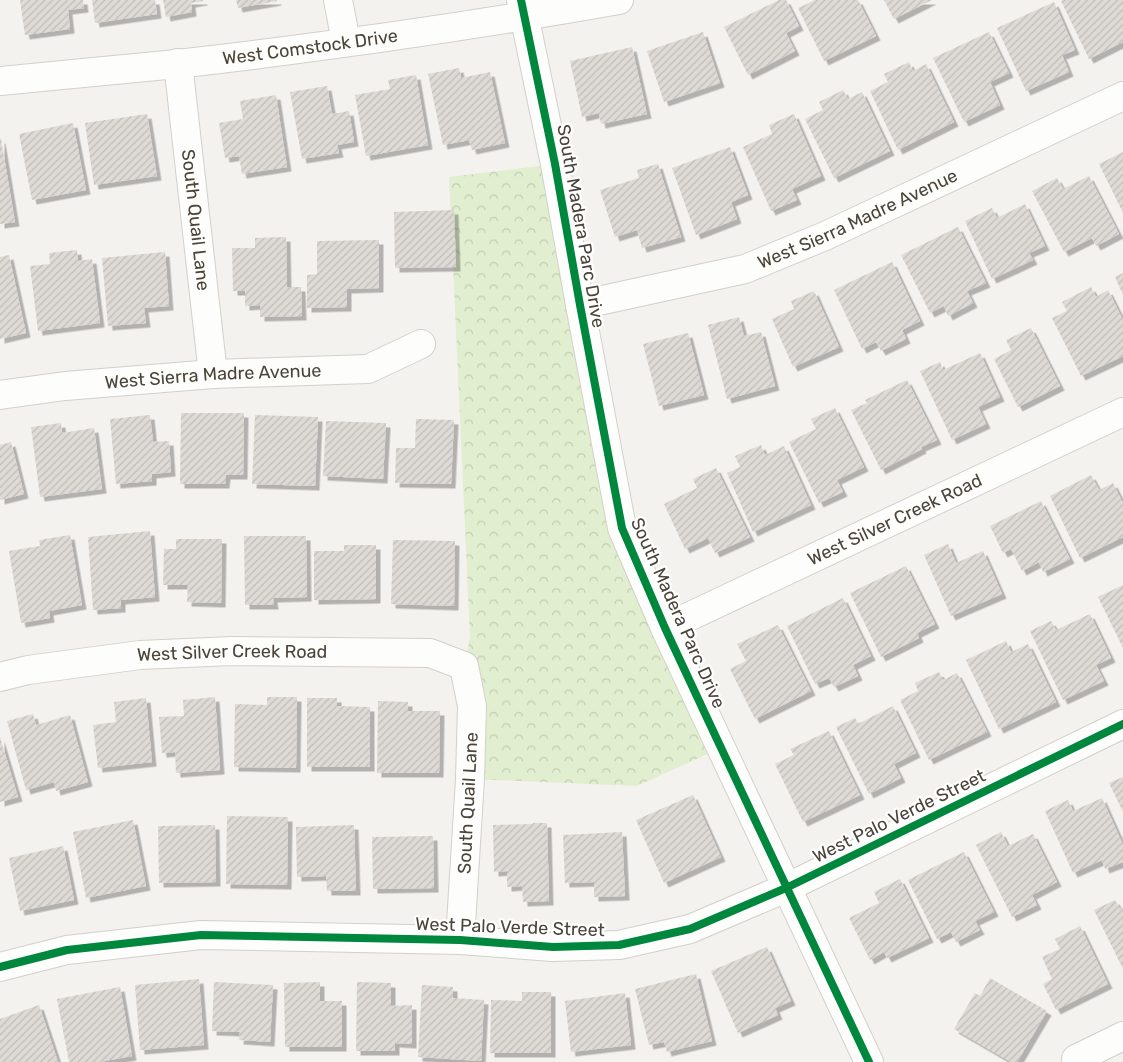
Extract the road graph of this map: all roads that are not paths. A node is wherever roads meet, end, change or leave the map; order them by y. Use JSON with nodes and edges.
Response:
{"nodes":[{"id":1,"x":338,"y":0,"type":"edge"},
{"id":2,"x":619,"y":0,"type":"edge"},
{"id":3,"x":523,"y":8,"type":"edge"},
{"id":4,"x":346,"y":42,"type":"junction"},
{"id":5,"x":178,"y":64,"type":"junction"},
{"id":6,"x":0,"y":81,"type":"edge"},
{"id":7,"x":1123,"y":96,"type":"edge"},
{"id":8,"x":580,"y":304,"type":"junction"},
{"id":9,"x":421,"y":344,"type":"dead end"},
{"id":10,"x":213,"y":374,"type":"junction"},
{"id":11,"x":0,"y":395,"type":"edge"},
{"id":12,"x":1123,"y":412,"type":"edge"},
{"id":13,"x":665,"y":628,"type":"junction"},
{"id":14,"x":464,"y":666,"type":"joint"},
{"id":15,"x":0,"y":677,"type":"edge"},
{"id":16,"x":1123,"y":724,"type":"edge"},
{"id":17,"x":786,"y":888,"type":"junction"},
{"id":18,"x":460,"y":940,"type":"junction"},
{"id":19,"x":0,"y":967,"type":"edge"},
{"id":20,"x":1123,"y":1036,"type":"edge"},
{"id":21,"x":1076,"y":1061,"type":"edge"},
{"id":22,"x":869,"y":1062,"type":"edge"}],
"edges":[{"from":1,"to":4,"type":"street"},
{"from":2,"to":3,"type":"street","name":"West Comstock Drive"},
{"from":3,"to":4,"type":"street","name":"West Comstock Drive"},
{"from":3,"to":8,"type":"street","name":"South Madera Parc Drive"},
{"from":4,"to":5,"type":"street","name":"West Comstock Drive"},
{"from":5,"to":6,"type":"street","name":"West Comstock Drive"},
{"from":5,"to":10,"type":"street","name":"South Quail Lane"},
{"from":7,"to":8,"type":"street","name":"West Sierra Madre Avenue"},
{"from":8,"to":13,"type":"street","name":"South Madera Parc Drive"},
{"from":9,"to":10,"type":"street","name":"West Sierra Madre Avenue"},
{"from":10,"to":11,"type":"street","name":"West Sierra Madre Avenue"},
{"from":12,"to":13,"type":"street","name":"West Silver Creek Road"},
{"from":13,"to":17,"type":"street","name":"South Madera Parc Drive"},
{"from":14,"to":15,"type":"street","name":"West Silver Creek Road"},
{"from":14,"to":18,"type":"street","name":"South Quail Lane"},
{"from":16,"to":17,"type":"street","name":"West Palo Verde Street"},
{"from":17,"to":18,"type":"street","name":"West Palo Verde Street"},
{"from":17,"to":22,"type":"street","name":"South Madera Parc Drive"},
{"from":18,"to":19,"type":"street","name":"West Palo Verde Street"},
{"from":20,"to":21,"type":"street"}]}
